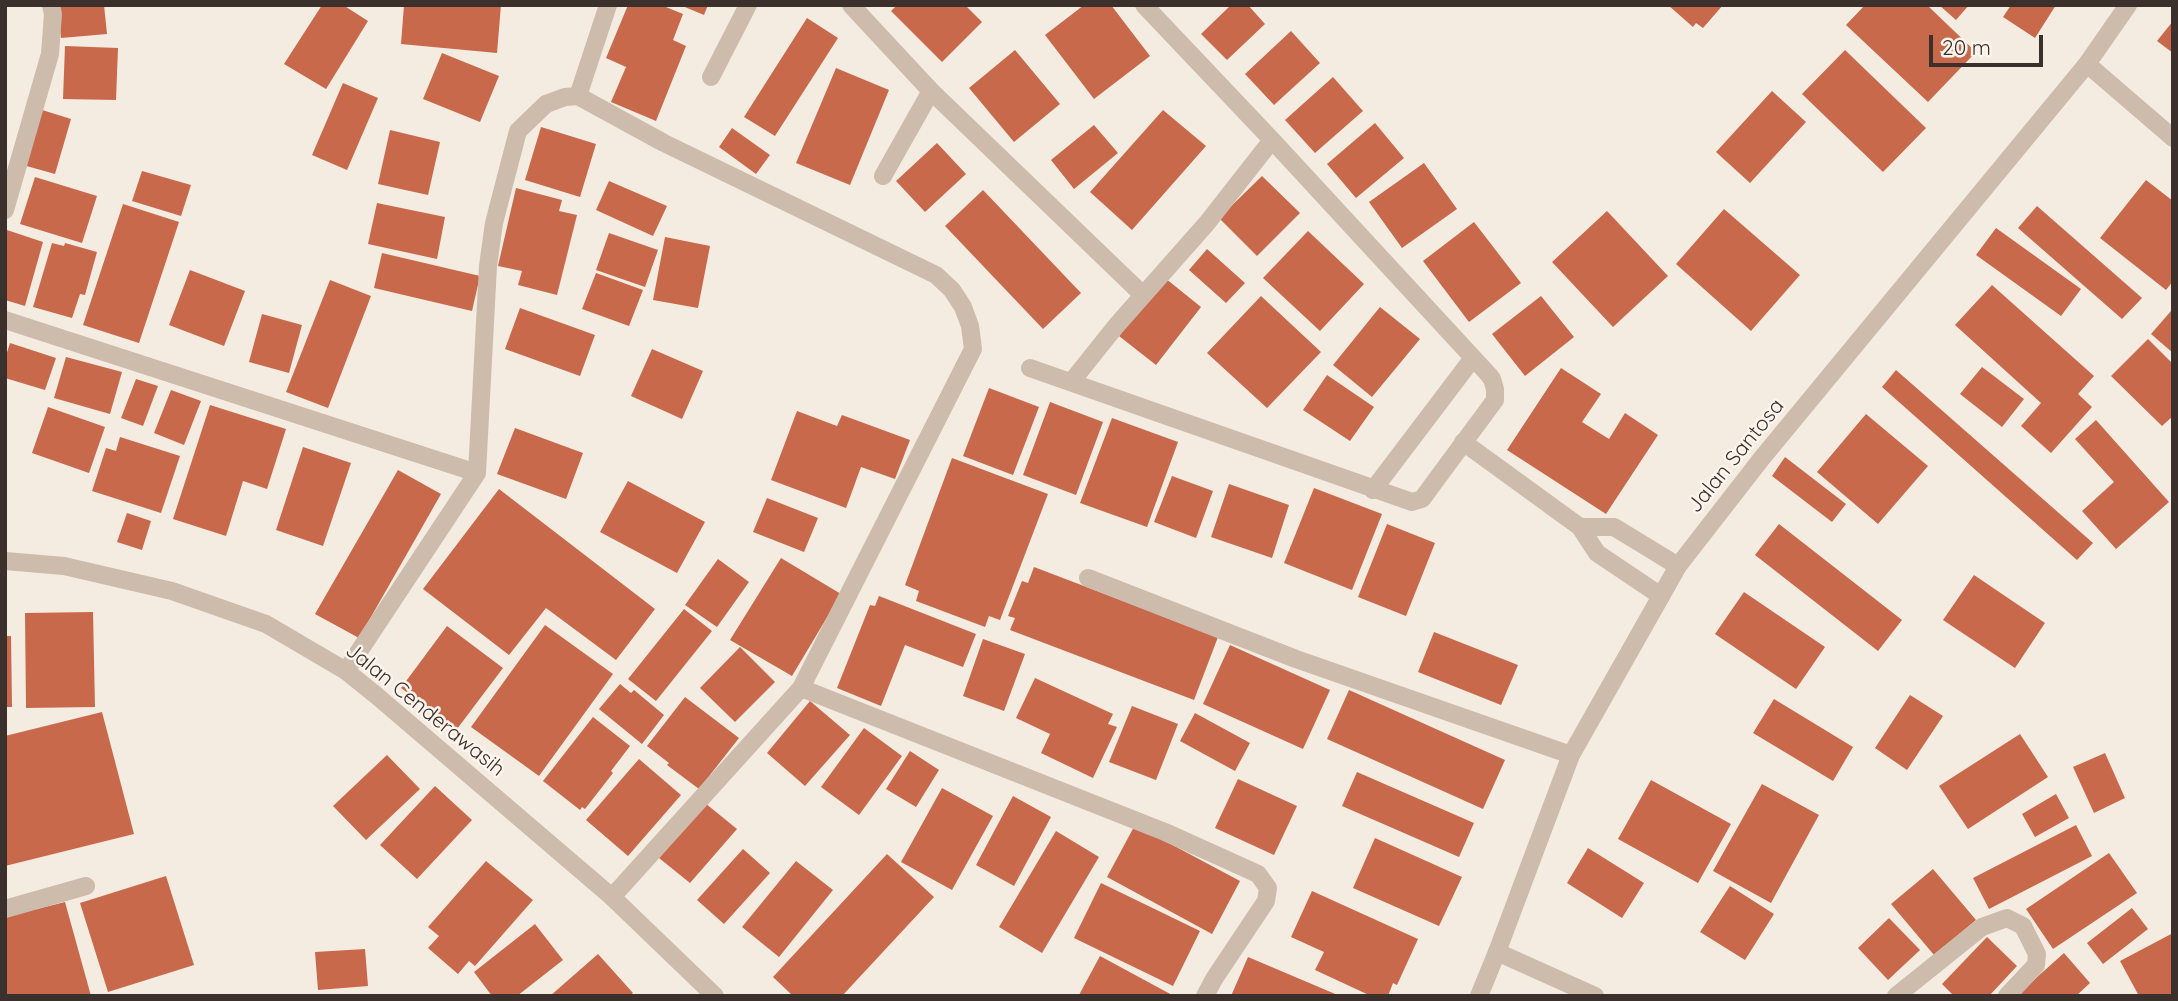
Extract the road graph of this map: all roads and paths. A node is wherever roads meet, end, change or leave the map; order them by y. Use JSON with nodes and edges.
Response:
{"nodes":[{"id":1,"x":51,"y":5,"type":"edge"},
{"id":2,"x":608,"y":5,"type":"edge"},
{"id":3,"x":748,"y":5,"type":"edge"},
{"id":4,"x":851,"y":5,"type":"edge"},
{"id":5,"x":1144,"y":5,"type":"edge"},
{"id":6,"x":2128,"y":5,"type":"edge"},
{"id":7,"x":2087,"y":64,"type":"junction"},
{"id":8,"x":712,"y":77,"type":"dead end"},
{"id":9,"x":931,"y":91,"type":"junction"},
{"id":10,"x":578,"y":96,"type":"junction"},
{"id":11,"x":2173,"y":138,"type":"edge"},
{"id":12,"x":1272,"y":140,"type":"junction"},
{"id":13,"x":883,"y":176,"type":"dead end"},
{"id":14,"x":5,"y":210,"type":"edge"},
{"id":15,"x":1143,"y":295,"type":"junction"},
{"id":16,"x":5,"y":320,"type":"edge"},
{"id":17,"x":1473,"y":358,"type":"junction"},
{"id":18,"x":1030,"y":368,"type":"dead end"},
{"id":19,"x":1072,"y":381,"type":"junction"},
{"id":20,"x":1463,"y":442,"type":"junction"},
{"id":21,"x":477,"y":473,"type":"junction"},
{"id":22,"x":1373,"y":490,"type":"junction"},
{"id":23,"x":1580,"y":527,"type":"junction"},
{"id":24,"x":5,"y":561,"type":"edge"},
{"id":25,"x":1678,"y":566,"type":"junction"},
{"id":26,"x":1088,"y":578,"type":"dead end"},
{"id":27,"x":1661,"y":596,"type":"junction"},
{"id":28,"x":346,"y":671,"type":"junction"},
{"id":29,"x":801,"y":688,"type":"junction"},
{"id":30,"x":1571,"y":755,"type":"junction"},
{"id":31,"x":86,"y":886,"type":"dead end"},
{"id":32,"x":612,"y":897,"type":"junction"},
{"id":33,"x":5,"y":909,"type":"edge"},
{"id":34,"x":1497,"y":952,"type":"junction"},
{"id":35,"x":715,"y":996,"type":"edge"},
{"id":36,"x":1205,"y":996,"type":"edge"},
{"id":37,"x":1479,"y":996,"type":"edge"},
{"id":38,"x":1595,"y":996,"type":"edge"},
{"id":39,"x":1896,"y":996,"type":"edge"},
{"id":40,"x":2007,"y":996,"type":"edge"}],
"edges":[{"from":1,"to":14,"type":"street"},
{"from":2,"to":10,"type":"street"},
{"from":3,"to":8,"type":"street"},
{"from":4,"to":9,"type":"street"},
{"from":5,"to":12,"type":"street"},
{"from":6,"to":7,"type":"street","name":"Jalan Santosa"},
{"from":7,"to":11,"type":"street"},
{"from":7,"to":25,"type":"street","name":"Jalan Santosa"},
{"from":9,"to":13,"type":"street"},
{"from":9,"to":15,"type":"street"},
{"from":10,"to":21,"type":"street"},
{"from":10,"to":29,"type":"street"},
{"from":12,"to":15,"type":"street"},
{"from":12,"to":17,"type":"street"},
{"from":15,"to":19,"type":"street"},
{"from":16,"to":21,"type":"street"},
{"from":17,"to":20,"type":"street"},
{"from":17,"to":22,"type":"street"},
{"from":18,"to":19,"type":"street"},
{"from":19,"to":22,"type":"street"},
{"from":20,"to":22,"type":"street"},
{"from":20,"to":23,"type":"street"},
{"from":21,"to":28,"type":"street"},
{"from":23,"to":25,"type":"street"},
{"from":23,"to":27,"type":"street"},
{"from":24,"to":28,"type":"street","name":"Jalan Cenderawasih"},
{"from":25,"to":27,"type":"street","name":"Jalan Santosa"},
{"from":26,"to":30,"type":"street"},
{"from":27,"to":30,"type":"street","name":"Jalan Santosa"},
{"from":28,"to":32,"type":"street","name":"Jalan Cenderawasih"},
{"from":29,"to":32,"type":"street"},
{"from":29,"to":36,"type":"street"},
{"from":30,"to":34,"type":"street","name":"Jalan Santosa"},
{"from":31,"to":33,"type":"street"},
{"from":32,"to":35,"type":"street","name":"Jalan Cenderawasih"},
{"from":34,"to":37,"type":"street","name":"Jalan Santosa"},
{"from":34,"to":38,"type":"street"},
{"from":39,"to":40,"type":"street"}]}
